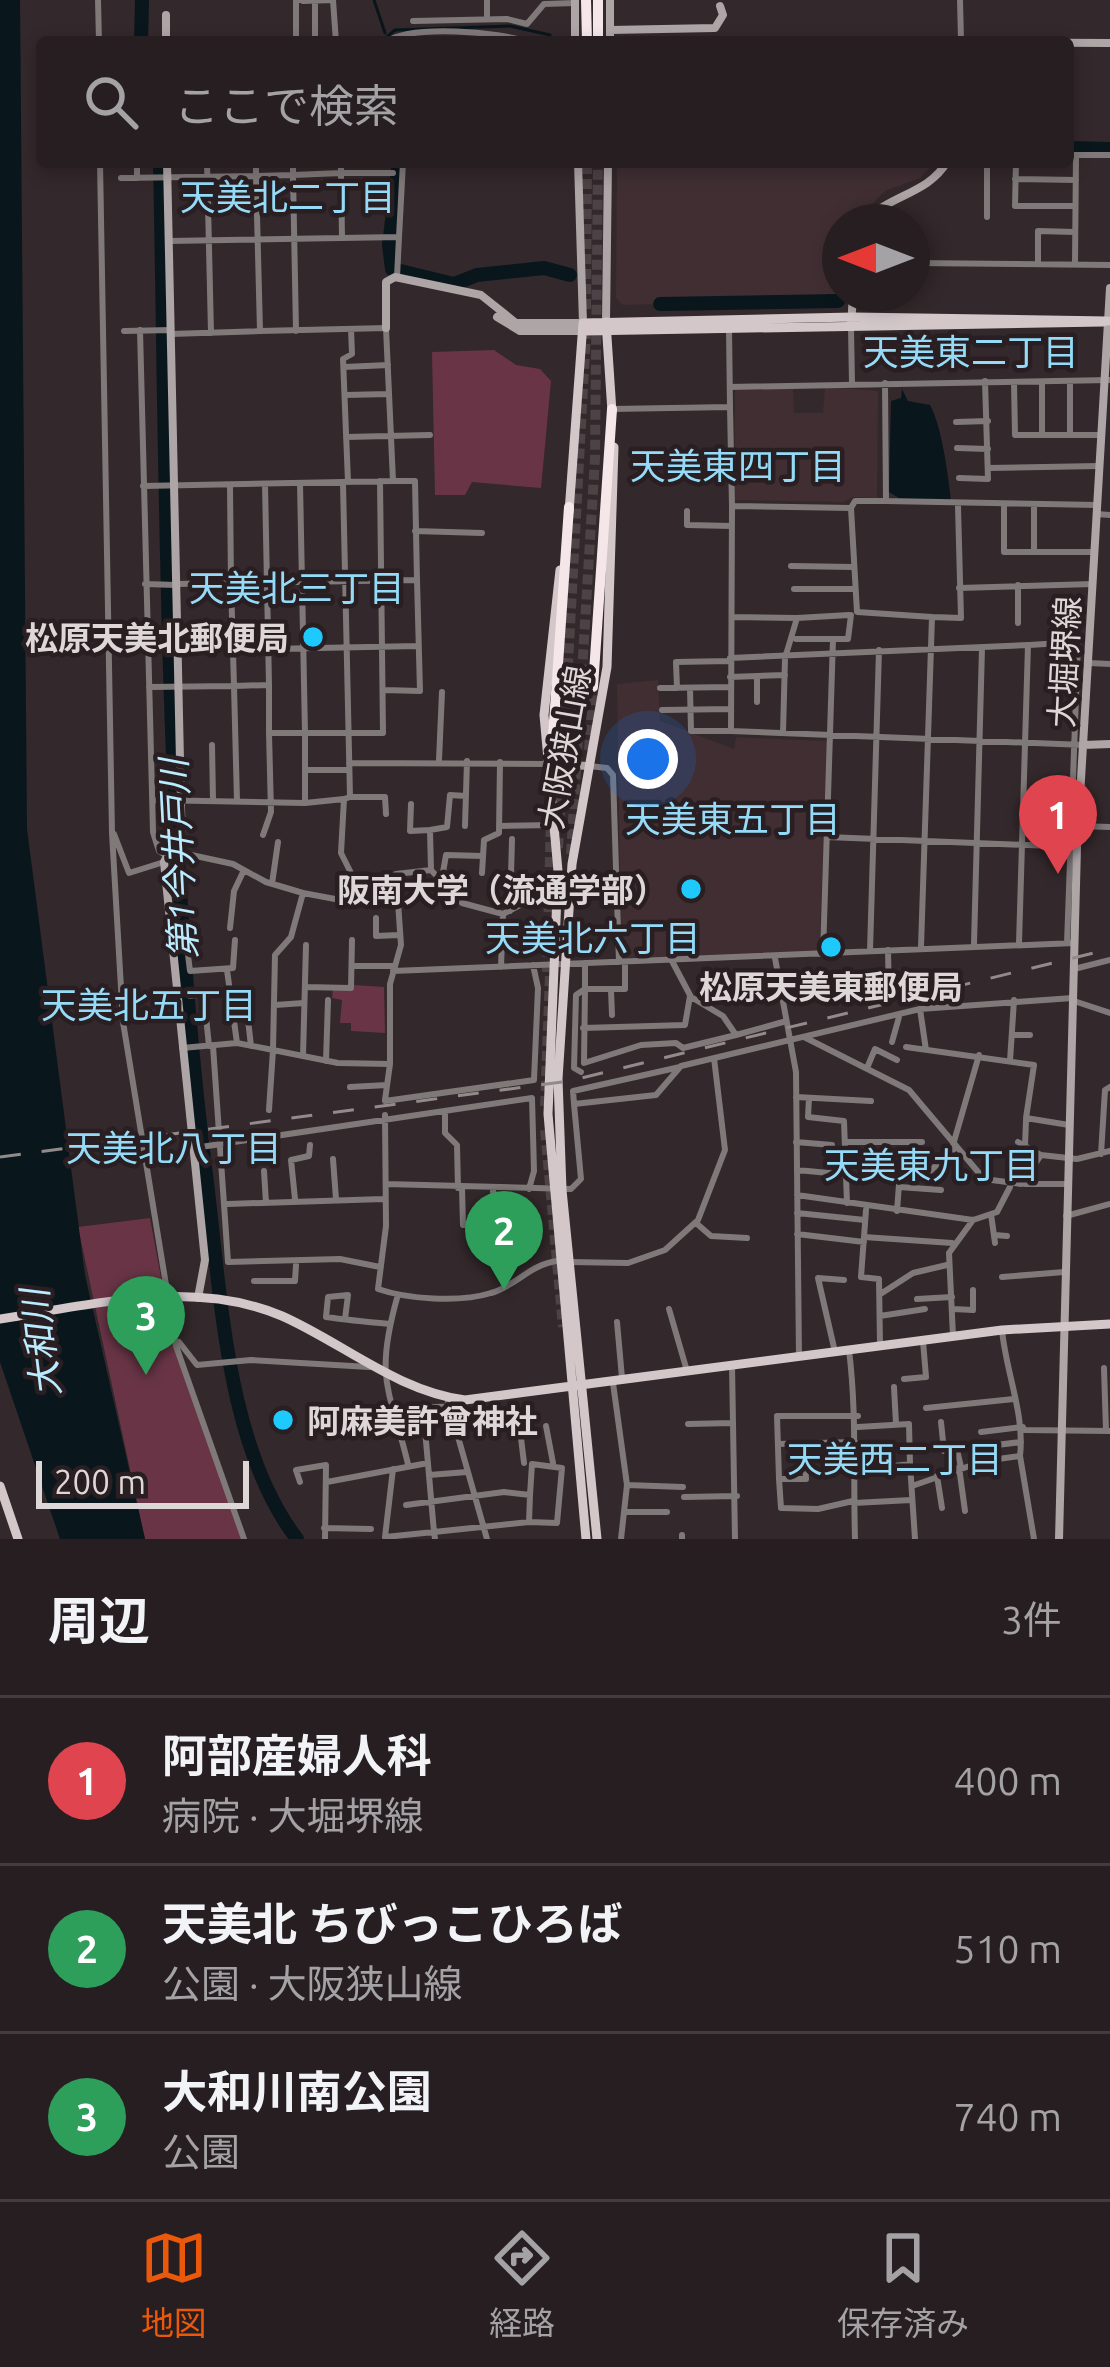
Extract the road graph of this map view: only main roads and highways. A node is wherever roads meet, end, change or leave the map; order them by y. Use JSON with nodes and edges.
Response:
{"nodes":[{"id":1,"x":598,"y":0,"type":"edge"},
{"id":2,"x":579,"y":1,"type":"edge"},
{"id":3,"x":585,"y":36,"type":"edge"},
{"id":4,"x":598,"y":36,"type":"edge"},
{"id":5,"x":1108,"y":321,"type":"edge"},
{"id":6,"x":852,"y":322,"type":"junction"},
{"id":7,"x":606,"y":326,"type":"junction"},
{"id":8,"x":612,"y":409,"type":"junction"},
{"id":9,"x":569,"y":507,"type":"junction"},
{"id":10,"x":593,"y":687,"type":"tunnel mouth"},
{"id":11,"x":554,"y":736,"type":"tunnel mouth"},
{"id":12,"x":558,"y":963,"type":"junction"},
{"id":13,"x":0,"y":1319,"type":"edge"},
{"id":14,"x":1110,"y":1324,"type":"edge"},
{"id":15,"x":577,"y":1388,"type":"junction"},
{"id":16,"x":0,"y":1486,"type":"edge"},
{"id":17,"x":17,"y":1539,"type":"edge"},
{"id":18,"x":586,"y":1539,"type":"edge"},
{"id":19,"x":597,"y":1539,"type":"edge"}],
"edges":[{"from":1,"to":4,"type":"highway"},
{"from":2,"to":3,"type":"highway"},
{"from":5,"to":6,"type":"main road"},
{"from":6,"to":7,"type":"main road"},
{"from":6,"to":7,"type":"main road"},
{"from":7,"to":8,"type":"main road","name":"大阪狭山線"},
{"from":7,"to":9,"type":"main road","name":"大阪狭山線"},
{"from":8,"to":10,"type":"highway"},
{"from":8,"to":12,"type":"main road","name":"大阪狭山線"},
{"from":9,"to":11,"type":"highway"},
{"from":9,"to":12,"type":"main road","name":"大阪狭山線"},
{"from":12,"to":15,"type":"main road","name":"大阪狭山線"},
{"from":13,"to":15,"type":"main road"},
{"from":14,"to":15,"type":"main road"},
{"from":15,"to":18,"type":"main road","name":"大阪狭山線"},
{"from":15,"to":19,"type":"main road","name":"大阪狭山線"},
{"from":16,"to":17,"type":"main road"}]}
